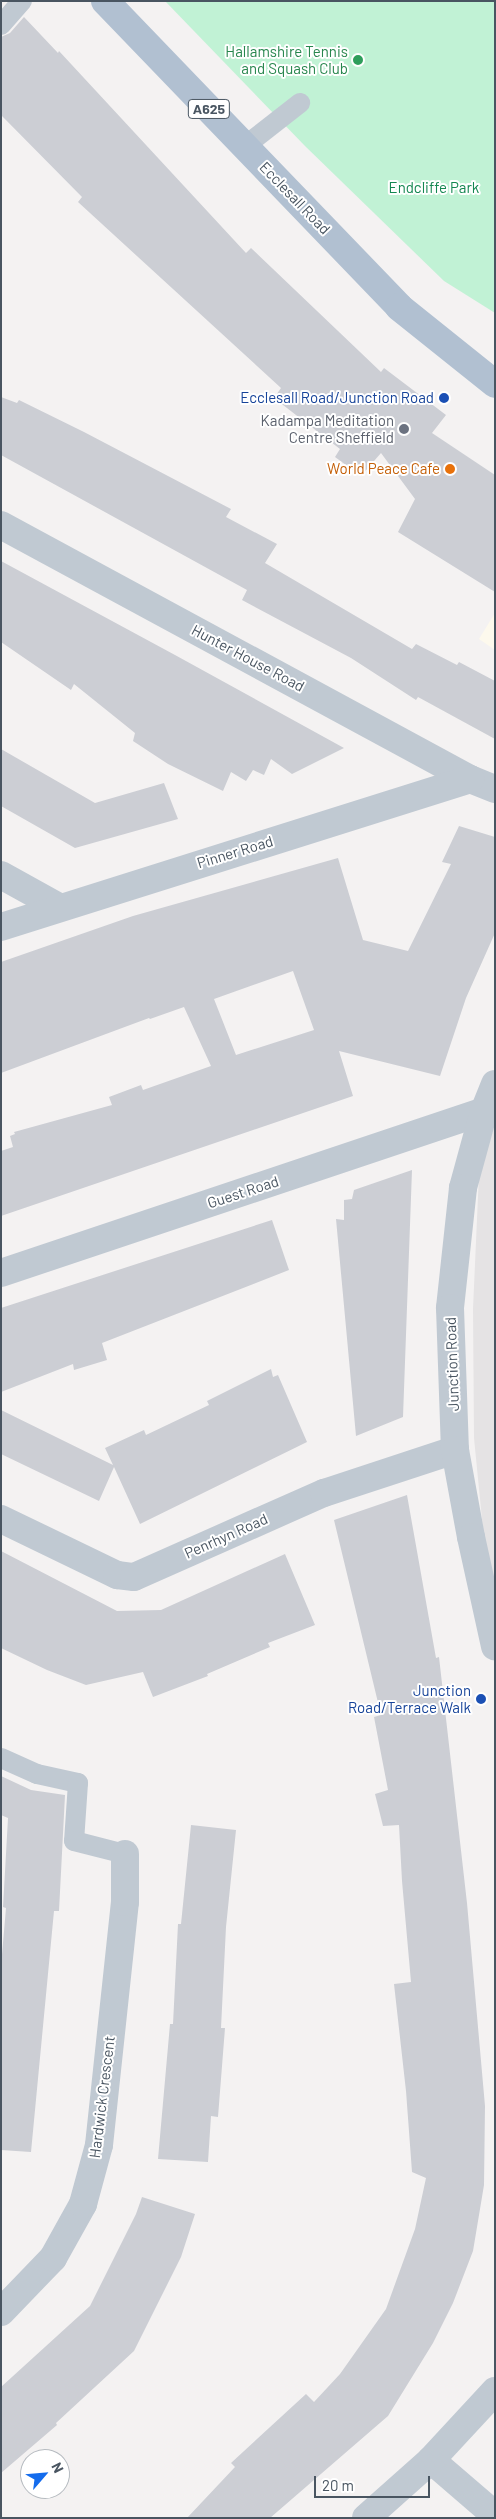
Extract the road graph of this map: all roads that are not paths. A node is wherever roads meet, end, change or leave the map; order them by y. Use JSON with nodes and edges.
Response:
{"nodes":[{"id":1,"x":22,"y":1,"type":"edge"},
{"id":2,"x":105,"y":1,"type":"edge"},
{"id":3,"x":1,"y":25,"type":"edge"},
{"id":4,"x":300,"y":103,"type":"dead end"},
{"id":5,"x":245,"y":146,"type":"junction"},
{"id":6,"x":495,"y":384,"type":"edge"},
{"id":7,"x":1,"y":525,"type":"edge"},
{"id":8,"x":483,"y":784,"type":"edge"},
{"id":9,"x":1,"y":875,"type":"edge"},
{"id":10,"x":59,"y":907,"type":"junction"},
{"id":11,"x":1,"y":927,"type":"edge"},
{"id":12,"x":495,"y":1084,"type":"edge"},
{"id":13,"x":484,"y":1112,"type":"junction"},
{"id":14,"x":1,"y":1273,"type":"edge"},
{"id":15,"x":455,"y":1450,"type":"junction"},
{"id":16,"x":1,"y":1519,"type":"edge"},
{"id":17,"x":495,"y":1646,"type":"edge"},
{"id":18,"x":1,"y":1758,"type":"edge"},
{"id":19,"x":125,"y":1854,"type":"joint"},
{"id":20,"x":1,"y":2312,"type":"edge"},
{"id":21,"x":495,"y":2392,"type":"edge"},
{"id":22,"x":431,"y":2460,"type":"junction"},
{"id":23,"x":495,"y":2515,"type":"edge"},
{"id":24,"x":366,"y":2518,"type":"edge"}],
"edges":[{"from":1,"to":3,"type":"lane"},
{"from":2,"to":5,"type":"main road","name":"Ecclesall Road","number":"A625"},
{"from":4,"to":5,"type":"lane"},
{"from":5,"to":6,"type":"main road","name":"Ecclesall Road","number":"A625"},
{"from":7,"to":8,"type":"street","name":"Hunter House Road"},
{"from":8,"to":10,"type":"street","name":"Pinner Road"},
{"from":9,"to":10,"type":"street"},
{"from":10,"to":11,"type":"street","name":"Pinner Road"},
{"from":12,"to":13,"type":"street","name":"Junction Road"},
{"from":13,"to":14,"type":"street","name":"Guest Road"},
{"from":13,"to":15,"type":"street","name":"Junction Road"},
{"from":15,"to":16,"type":"street","name":"Penrhyn Road"},
{"from":15,"to":17,"type":"street","name":"Junction Road"},
{"from":18,"to":19,"type":"lane"},
{"from":19,"to":20,"type":"street","name":"Hardwick Crescent"},
{"from":21,"to":22,"type":"street"},
{"from":22,"to":23,"type":"street"},
{"from":22,"to":24,"type":"street"}]}
